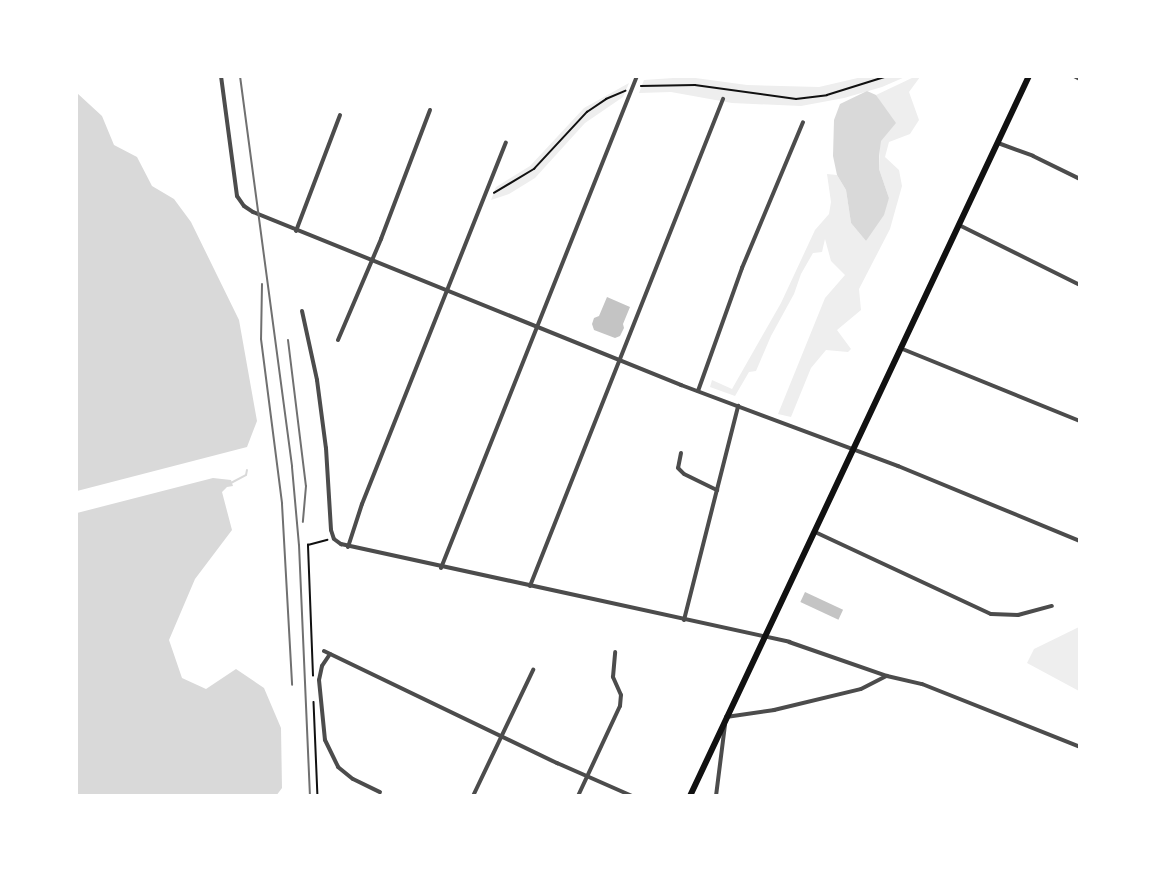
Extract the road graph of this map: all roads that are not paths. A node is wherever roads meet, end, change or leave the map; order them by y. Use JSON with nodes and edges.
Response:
{"nodes":[{"id":1,"x":221,"y":76,"type":"edge"},
{"id":2,"x":637,"y":76,"type":"edge"},
{"id":3,"x":1029,"y":76,"type":"edge"},
{"id":4,"x":1074,"y":76,"type":"edge"},
{"id":5,"x":1080,"y":79,"type":"edge"},
{"id":6,"x":723,"y":99,"type":"dead end"},
{"id":7,"x":430,"y":110,"type":"dead end"},
{"id":8,"x":340,"y":115,"type":"dead end"},
{"id":9,"x":802,"y":122,"type":"dead end"},
{"id":10,"x":506,"y":143,"type":"dead end"},
{"id":11,"x":997,"y":143,"type":"junction"},
{"id":12,"x":1080,"y":179,"type":"edge"},
{"id":13,"x":959,"y":225,"type":"junction"},
{"id":14,"x":296,"y":231,"type":"junction"},
{"id":15,"x":371,"y":261,"type":"junction"},
{"id":16,"x":1080,"y":285,"type":"edge"},
{"id":17,"x":448,"y":291,"type":"junction"},
{"id":18,"x":302,"y":311,"type":"dead end"},
{"id":19,"x":537,"y":327,"type":"junction"},
{"id":20,"x":338,"y":340,"type":"dead end"},
{"id":21,"x":900,"y":348,"type":"junction"},
{"id":22,"x":621,"y":359,"type":"junction"},
{"id":23,"x":698,"y":391,"type":"junction"},
{"id":24,"x":738,"y":406,"type":"junction"},
{"id":25,"x":1080,"y":420,"type":"edge"},
{"id":26,"x":852,"y":450,"type":"junction"},
{"id":27,"x":681,"y":453,"type":"dead end"},
{"id":28,"x":717,"y":490,"type":"junction"},
{"id":29,"x":814,"y":532,"type":"junction"},
{"id":30,"x":1080,"y":541,"type":"edge"},
{"id":31,"x":348,"y":547,"type":"junction"},
{"id":32,"x":441,"y":568,"type":"junction"},
{"id":33,"x":530,"y":586,"type":"junction"},
{"id":34,"x":1052,"y":606,"type":"dead end"},
{"id":35,"x":684,"y":620,"type":"junction"},
{"id":36,"x":764,"y":637,"type":"junction"},
{"id":37,"x":324,"y":651,"type":"dead end"},
{"id":38,"x":615,"y":652,"type":"dead end"},
{"id":39,"x":330,"y":654,"type":"junction"},
{"id":40,"x":532,"y":670,"type":"dead end"},
{"id":41,"x":887,"y":676,"type":"junction"},
{"id":42,"x":726,"y":717,"type":"junction"},
{"id":43,"x":501,"y":736,"type":"junction"},
{"id":44,"x":1080,"y":747,"type":"edge"},
{"id":45,"x":587,"y":776,"type":"junction"},
{"id":46,"x":380,"y":792,"type":"dead end"},
{"id":47,"x":473,"y":795,"type":"edge"},
{"id":48,"x":578,"y":795,"type":"edge"},
{"id":49,"x":632,"y":795,"type":"edge"},
{"id":50,"x":690,"y":795,"type":"edge"},
{"id":51,"x":716,"y":795,"type":"edge"}],
"edges":[{"from":1,"to":14,"type":"street"},
{"from":2,"to":19,"type":"street"},
{"from":3,"to":11,"type":"main road"},
{"from":4,"to":5,"type":"street"},
{"from":6,"to":22,"type":"street"},
{"from":7,"to":15,"type":"street"},
{"from":8,"to":14,"type":"street"},
{"from":9,"to":23,"type":"street"},
{"from":10,"to":17,"type":"street"},
{"from":11,"to":12,"type":"street"},
{"from":11,"to":13,"type":"main road"},
{"from":13,"to":16,"type":"street"},
{"from":13,"to":21,"type":"main road"},
{"from":14,"to":15,"type":"street"},
{"from":15,"to":17,"type":"street"},
{"from":15,"to":20,"type":"street"},
{"from":17,"to":19,"type":"street"},
{"from":17,"to":31,"type":"street"},
{"from":18,"to":31,"type":"street"},
{"from":19,"to":22,"type":"street"},
{"from":19,"to":32,"type":"street"},
{"from":21,"to":25,"type":"street"},
{"from":21,"to":26,"type":"main road"},
{"from":22,"to":23,"type":"street"},
{"from":22,"to":33,"type":"street"},
{"from":23,"to":24,"type":"street"},
{"from":24,"to":26,"type":"street"},
{"from":24,"to":28,"type":"street"},
{"from":26,"to":29,"type":"main road"},
{"from":26,"to":30,"type":"street"},
{"from":27,"to":28,"type":"street"},
{"from":28,"to":35,"type":"street"},
{"from":29,"to":34,"type":"street"},
{"from":29,"to":36,"type":"main road"},
{"from":31,"to":32,"type":"street"},
{"from":32,"to":33,"type":"street"},
{"from":33,"to":35,"type":"street"},
{"from":35,"to":36,"type":"street"},
{"from":36,"to":41,"type":"street"},
{"from":36,"to":42,"type":"main road"},
{"from":37,"to":39,"type":"street"},
{"from":38,"to":45,"type":"street"},
{"from":39,"to":43,"type":"street"},
{"from":39,"to":46,"type":"street"},
{"from":40,"to":43,"type":"street"},
{"from":41,"to":42,"type":"street"},
{"from":41,"to":44,"type":"street"},
{"from":42,"to":50,"type":"main road"},
{"from":42,"to":51,"type":"street"},
{"from":43,"to":45,"type":"street"},
{"from":43,"to":47,"type":"street"},
{"from":45,"to":48,"type":"street"},
{"from":45,"to":49,"type":"street"}]}
